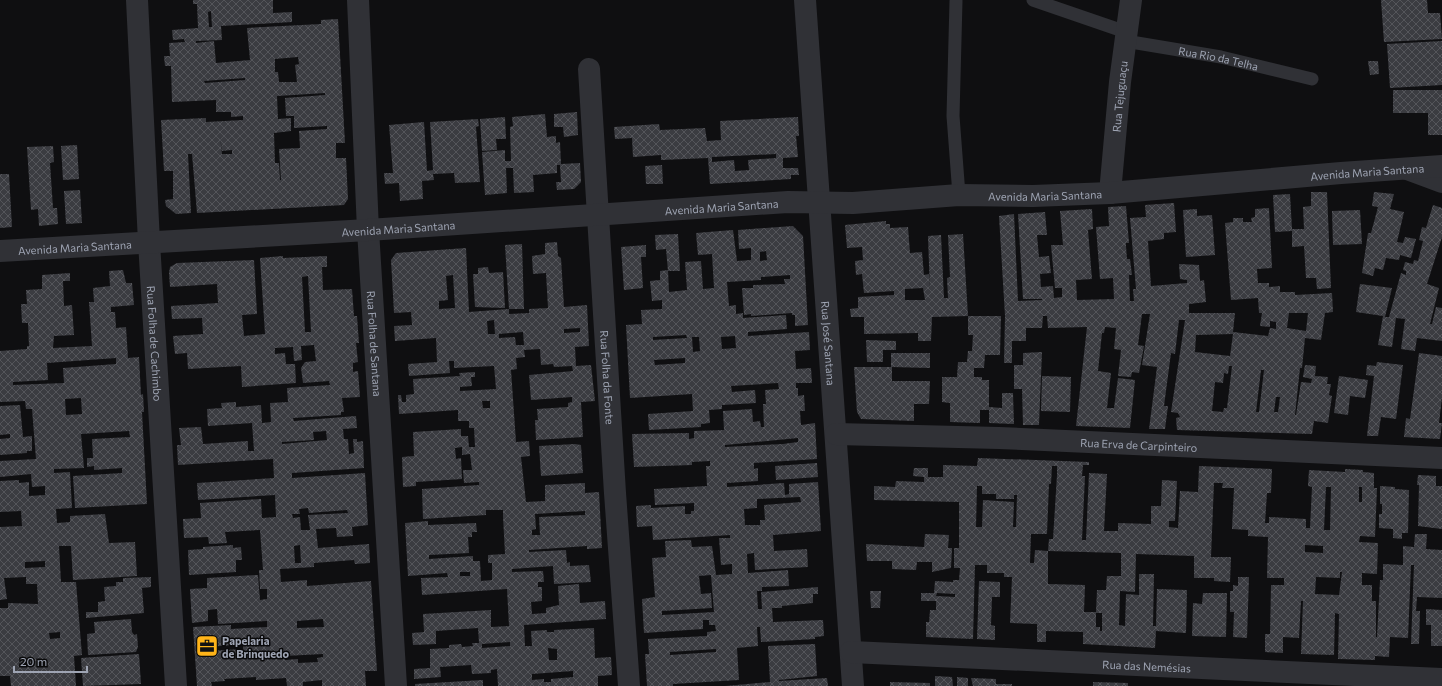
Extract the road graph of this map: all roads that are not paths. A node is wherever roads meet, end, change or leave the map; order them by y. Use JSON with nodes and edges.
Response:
{"nodes":[{"id":1,"x":137,"y":0,"type":"edge"},
{"id":2,"x":358,"y":0,"type":"edge"},
{"id":3,"x":805,"y":0,"type":"edge"},
{"id":4,"x":1032,"y":0,"type":"edge"},
{"id":5,"x":1131,"y":0,"type":"edge"},
{"id":6,"x":956,"y":2,"type":"dead end"},
{"id":7,"x":1125,"y":36,"type":"junction"},
{"id":8,"x":589,"y":69,"type":"dead end"},
{"id":9,"x":1312,"y":79,"type":"dead end"},
{"id":10,"x":1442,"y":166,"type":"edge"},
{"id":11,"x":1407,"y":169,"type":"junction"},
{"id":12,"x":1442,"y":182,"type":"edge"},
{"id":13,"x":1110,"y":193,"type":"junction"},
{"id":14,"x":959,"y":195,"type":"junction"},
{"id":15,"x":820,"y":202,"type":"junction"},
{"id":16,"x":598,"y":215,"type":"junction"},
{"id":17,"x":368,"y":230,"type":"junction"},
{"id":18,"x":149,"y":242,"type":"junction"},
{"id":19,"x":0,"y":251,"type":"edge"},
{"id":20,"x":836,"y":434,"type":"junction"},
{"id":21,"x":1442,"y":458,"type":"edge"},
{"id":22,"x":851,"y":652,"type":"junction"},
{"id":23,"x":1442,"y":679,"type":"edge"},
{"id":24,"x":176,"y":686,"type":"edge"},
{"id":25,"x":396,"y":686,"type":"edge"},
{"id":26,"x":628,"y":686,"type":"edge"},
{"id":27,"x":853,"y":686,"type":"edge"}],
"edges":[{"from":1,"to":18,"type":"street","name":"Rua Folha de Cachimbo"},
{"from":2,"to":17,"type":"street","name":"Rua Folha de Santana"},
{"from":3,"to":15,"type":"street","name":"Rua José Santana"},
{"from":4,"to":7,"type":"lane","name":"Rua Rio da Telha"},
{"from":5,"to":7,"type":"street","name":"Rua Tejuguaçu"},
{"from":6,"to":14,"type":"lane"},
{"from":7,"to":9,"type":"lane","name":"Rua Rio da Telha"},
{"from":7,"to":13,"type":"street","name":"Rua Tejuguaçu"},
{"from":8,"to":16,"type":"street","name":"Rua Folha da Fonte"},
{"from":10,"to":11,"type":"street","name":"Avenida Maria Santana"},
{"from":11,"to":12,"type":"street"},
{"from":11,"to":13,"type":"street","name":"Avenida Maria Santana"},
{"from":13,"to":14,"type":"street","name":"Avenida Maria Santana"},
{"from":14,"to":15,"type":"street","name":"Avenida Maria Santana"},
{"from":15,"to":16,"type":"street","name":"Avenida Maria Santana"},
{"from":15,"to":20,"type":"street","name":"Rua José Santana"},
{"from":16,"to":17,"type":"street","name":"Avenida Maria Santana"},
{"from":16,"to":26,"type":"street","name":"Rua Folha da Fonte"},
{"from":17,"to":18,"type":"street","name":"Avenida Maria Santana"},
{"from":17,"to":25,"type":"street","name":"Rua Folha de Santana"},
{"from":18,"to":19,"type":"street","name":"Avenida Maria Santana"},
{"from":18,"to":24,"type":"street","name":"Rua Folha de Cachimbo"},
{"from":20,"to":21,"type":"street","name":"Rua Erva de Carpinteiro"},
{"from":20,"to":22,"type":"street","name":"Rua José Santana"},
{"from":22,"to":23,"type":"street","name":"Rua das Nemésias"},
{"from":22,"to":27,"type":"street","name":"Rua José Santana"}]}
